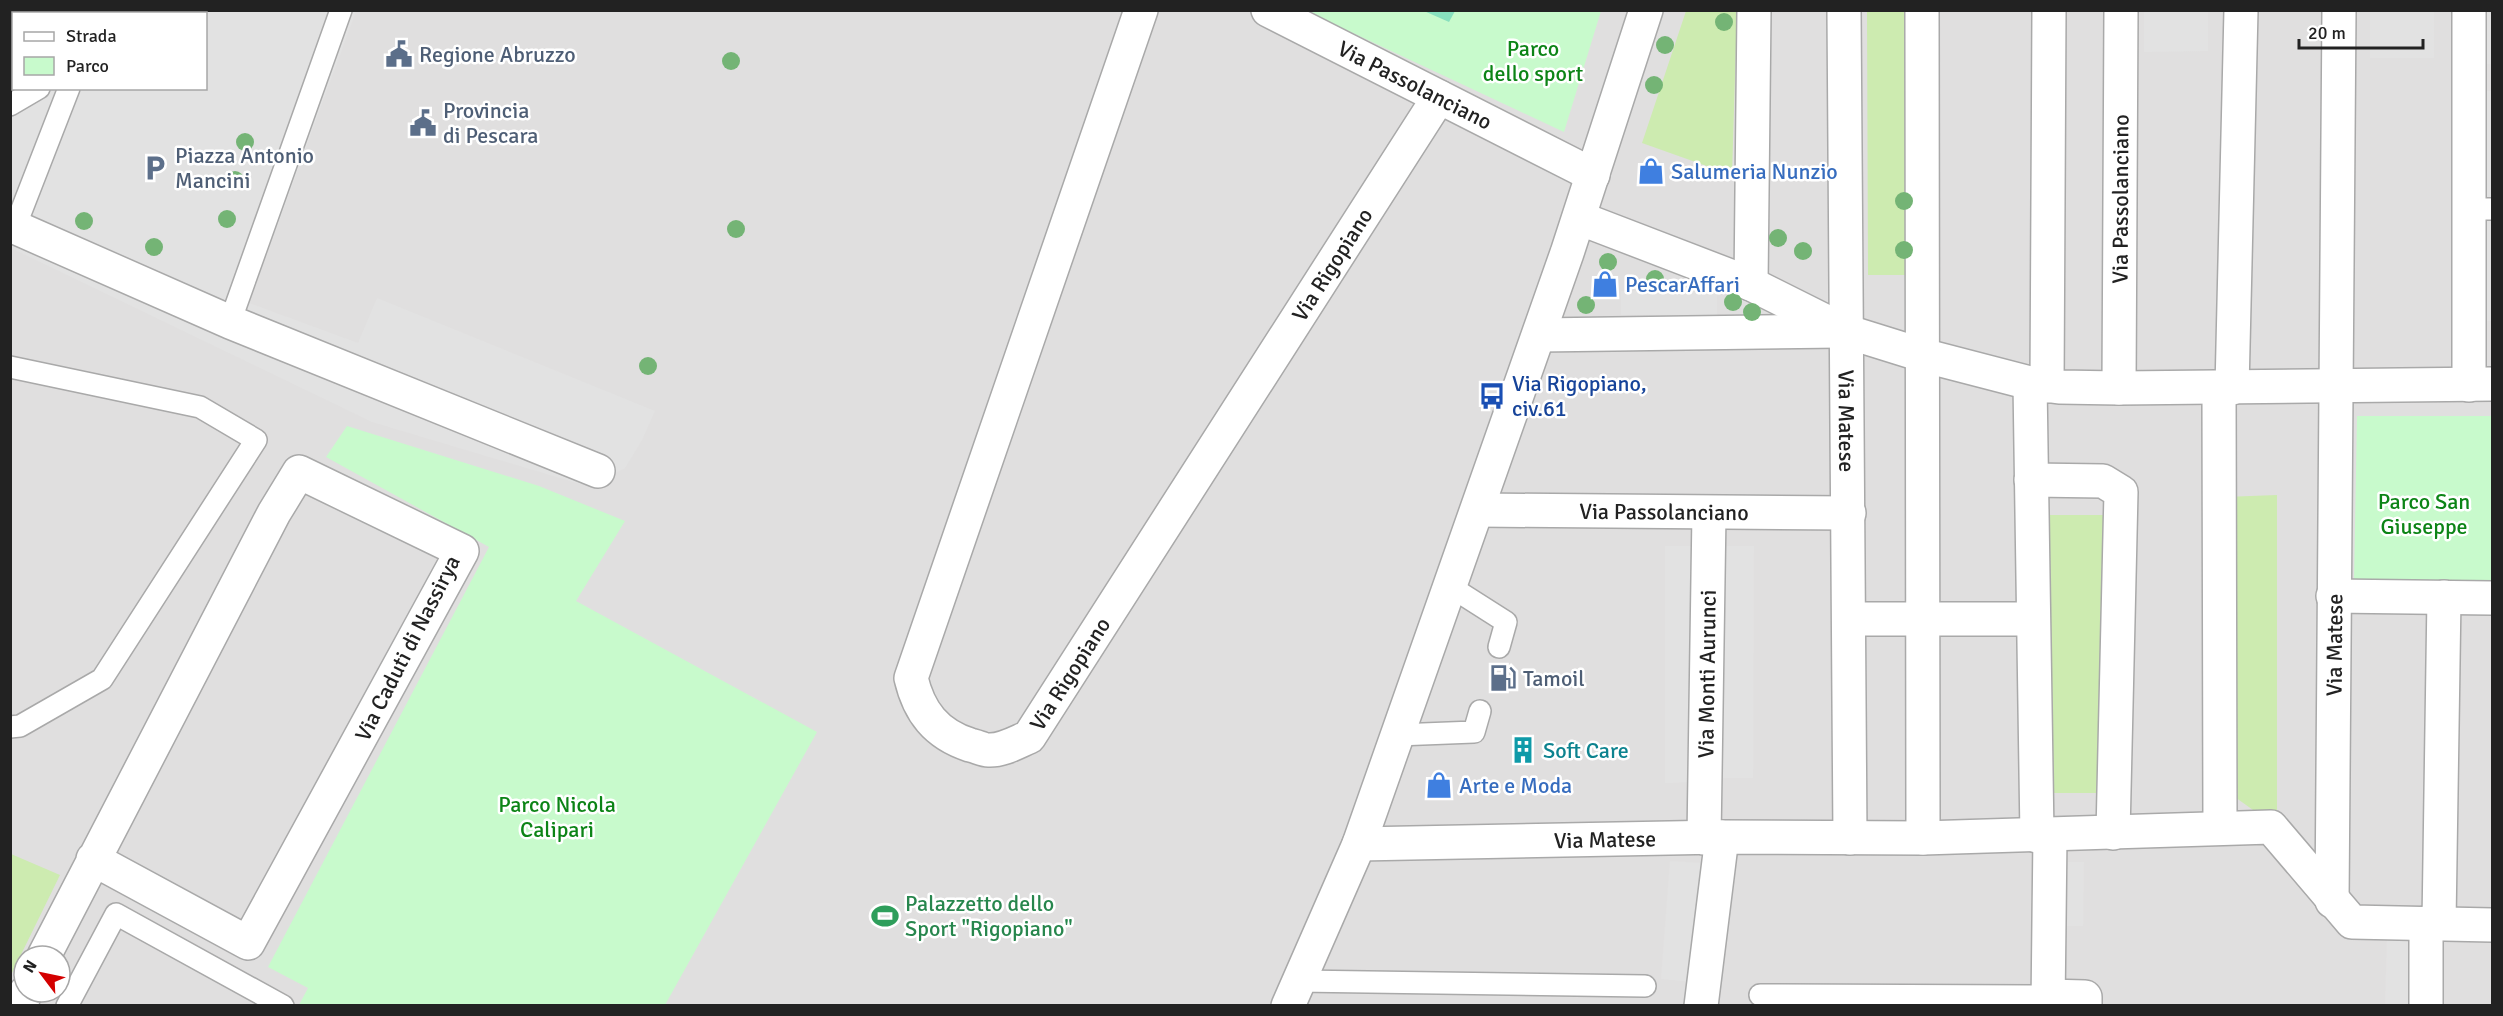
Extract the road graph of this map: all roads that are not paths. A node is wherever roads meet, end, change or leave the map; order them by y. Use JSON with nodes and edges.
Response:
{"nodes":[{"id":1,"x":340,"y":10,"type":"edge"},
{"id":2,"x":1141,"y":10,"type":"edge"},
{"id":3,"x":1268,"y":10,"type":"edge"},
{"id":4,"x":1646,"y":10,"type":"edge"},
{"id":5,"x":1754,"y":10,"type":"edge"},
{"id":6,"x":1844,"y":10,"type":"edge"},
{"id":7,"x":1922,"y":10,"type":"edge"},
{"id":8,"x":2049,"y":10,"type":"edge"},
{"id":9,"x":2121,"y":10,"type":"edge"},
{"id":10,"x":2241,"y":10,"type":"edge"},
{"id":11,"x":2339,"y":10,"type":"edge"},
{"id":12,"x":2469,"y":10,"type":"edge"},
{"id":13,"x":36,"y":90,"type":"edge"},
{"id":14,"x":68,"y":90,"type":"edge"},
{"id":15,"x":1439,"y":97,"type":"junction"},
{"id":16,"x":10,"y":105,"type":"edge"},
{"id":17,"x":1593,"y":175,"type":"junction"},
{"id":18,"x":2481,"y":209,"type":"edge"},
{"id":19,"x":1579,"y":218,"type":"junction"},
{"id":20,"x":13,"y":226,"type":"edge"},
{"id":21,"x":1751,"y":284,"type":"junction"},
{"id":22,"x":230,"y":322,"type":"junction"},
{"id":23,"x":1845,"y":331,"type":"junction"},
{"id":24,"x":1539,"y":335,"type":"junction"},
{"id":25,"x":1923,"y":355,"type":"junction"},
{"id":26,"x":10,"y":367,"type":"edge"},
{"id":27,"x":2039,"y":384,"type":"junction"},
{"id":28,"x":2481,"y":385,"type":"edge"},
{"id":29,"x":2119,"y":388,"type":"junction"},
{"id":30,"x":2226,"y":388,"type":"junction"},
{"id":31,"x":2337,"y":388,"type":"junction"},
{"id":32,"x":598,"y":471,"type":"dead end"},
{"id":33,"x":2031,"y":480,"type":"junction"},
{"id":34,"x":1478,"y":510,"type":"junction"},
{"id":35,"x":1709,"y":513,"type":"junction"},
{"id":36,"x":1849,"y":513,"type":"junction"},
{"id":37,"x":1451,"y":587,"type":"junction"},
{"id":38,"x":2333,"y":596,"type":"junction"},
{"id":39,"x":2444,"y":597,"type":"junction"},
{"id":40,"x":2493,"y":598,"type":"edge"},
{"id":41,"x":1850,"y":619,"type":"junction"},
{"id":42,"x":1923,"y":619,"type":"junction"},
{"id":43,"x":2033,"y":619,"type":"junction"},
{"id":44,"x":1499,"y":647,"type":"dead end"},
{"id":45,"x":1480,"y":711,"type":"dead end"},
{"id":46,"x":10,"y":728,"type":"edge"},
{"id":47,"x":1397,"y":735,"type":"junction"},
{"id":48,"x":2220,"y":828,"type":"junction"},
{"id":49,"x":2113,"y":833,"type":"junction"},
{"id":50,"x":2044,"y":836,"type":"junction"},
{"id":51,"x":1713,"y":837,"type":"junction"},
{"id":52,"x":1850,"y":838,"type":"junction"},
{"id":53,"x":1923,"y":838,"type":"junction"},
{"id":54,"x":1359,"y":844,"type":"junction"},
{"id":55,"x":93,"y":859,"type":"junction"},
{"id":56,"x":2332,"y":901,"type":"junction"},
{"id":57,"x":2433,"y":923,"type":"junction"},
{"id":58,"x":2493,"y":925,"type":"edge"},
{"id":59,"x":50,"y":944,"type":"edge"},
{"id":60,"x":1645,"y":986,"type":"dead end"},
{"id":61,"x":1293,"y":993,"type":"edge"},
{"id":62,"x":1760,"y":995,"type":"dead end"},
{"id":63,"x":2048,"y":1001,"type":"edge"},
{"id":64,"x":67,"y":1005,"type":"edge"},
{"id":65,"x":283,"y":1005,"type":"edge"},
{"id":66,"x":1701,"y":1005,"type":"edge"},
{"id":67,"x":2085,"y":1005,"type":"edge"},
{"id":68,"x":2426,"y":1005,"type":"edge"}],
"edges":[{"from":1,"to":22,"type":"lane"},
{"from":2,"to":15,"type":"street","name":"Via Rigopiano"},
{"from":3,"to":15,"type":"street","name":"Via Passolanciano"},
{"from":4,"to":17,"type":"street"},
{"from":5,"to":21,"type":"street"},
{"from":6,"to":23,"type":"street"},
{"from":7,"to":25,"type":"street"},
{"from":8,"to":27,"type":"street"},
{"from":9,"to":29,"type":"street","name":"Via Passolanciano"},
{"from":10,"to":30,"type":"street"},
{"from":11,"to":31,"type":"street"},
{"from":12,"to":18,"type":"street"},
{"from":13,"to":16,"type":"lane"},
{"from":14,"to":20,"type":"lane"},
{"from":15,"to":17,"type":"street","name":"Via Passolanciano"},
{"from":17,"to":19,"type":"street"},
{"from":18,"to":28,"type":"street"},
{"from":19,"to":21,"type":"street"},
{"from":19,"to":24,"type":"street"},
{"from":20,"to":22,"type":"street"},
{"from":21,"to":23,"type":"street"},
{"from":22,"to":32,"type":"street"},
{"from":23,"to":24,"type":"street"},
{"from":23,"to":25,"type":"street"},
{"from":23,"to":36,"type":"street","name":"Via Matese"},
{"from":24,"to":34,"type":"street"},
{"from":25,"to":27,"type":"street"},
{"from":25,"to":42,"type":"street"},
{"from":26,"to":46,"type":"lane"},
{"from":27,"to":29,"type":"street"},
{"from":27,"to":33,"type":"street"},
{"from":28,"to":31,"type":"street"},
{"from":29,"to":30,"type":"street"},
{"from":30,"to":31,"type":"street"},
{"from":30,"to":48,"type":"street"},
{"from":31,"to":38,"type":"street","name":"Via Matese"},
{"from":33,"to":43,"type":"street"},
{"from":33,"to":49,"type":"street"},
{"from":34,"to":35,"type":"street","name":"Via Passolanciano"},
{"from":34,"to":37,"type":"street"},
{"from":35,"to":36,"type":"street","name":"Via Passolanciano"},
{"from":35,"to":51,"type":"street","name":"Via Monti Aurunci"},
{"from":36,"to":41,"type":"street","name":"Via Matese"},
{"from":37,"to":44,"type":"lane"},
{"from":37,"to":47,"type":"street"},
{"from":38,"to":39,"type":"street"},
{"from":38,"to":56,"type":"street","name":"Via Matese"},
{"from":39,"to":40,"type":"street"},
{"from":39,"to":57,"type":"street"},
{"from":41,"to":42,"type":"street"},
{"from":41,"to":52,"type":"street","name":"Via Matese"},
{"from":42,"to":43,"type":"street"},
{"from":42,"to":53,"type":"street"},
{"from":43,"to":50,"type":"street"},
{"from":45,"to":47,"type":"lane"},
{"from":47,"to":54,"type":"street"},
{"from":48,"to":49,"type":"street","name":"Via Matese"},
{"from":48,"to":56,"type":"street","name":"Via Matese"},
{"from":49,"to":50,"type":"street","name":"Via Matese"},
{"from":50,"to":53,"type":"street","name":"Via Matese"},
{"from":50,"to":63,"type":"street"},
{"from":51,"to":52,"type":"street","name":"Via Matese"},
{"from":51,"to":54,"type":"street","name":"Via Matese"},
{"from":51,"to":66,"type":"street","name":"Via Monti Aurunci"},
{"from":52,"to":53,"type":"street","name":"Via Matese"},
{"from":54,"to":61,"type":"street"},
{"from":55,"to":55,"type":"street","name":"Via Caduti di Nassirya"},
{"from":55,"to":59,"type":"street","name":"Via Caduti di Nassirya"},
{"from":56,"to":57,"type":"street","name":"Via Matese"},
{"from":57,"to":58,"type":"street","name":"Via Matese"},
{"from":57,"to":68,"type":"street"},
{"from":60,"to":61,"type":"lane"},
{"from":62,"to":63,"type":"lane"},
{"from":63,"to":67,"type":"street"},
{"from":64,"to":65,"type":"lane"}]}
